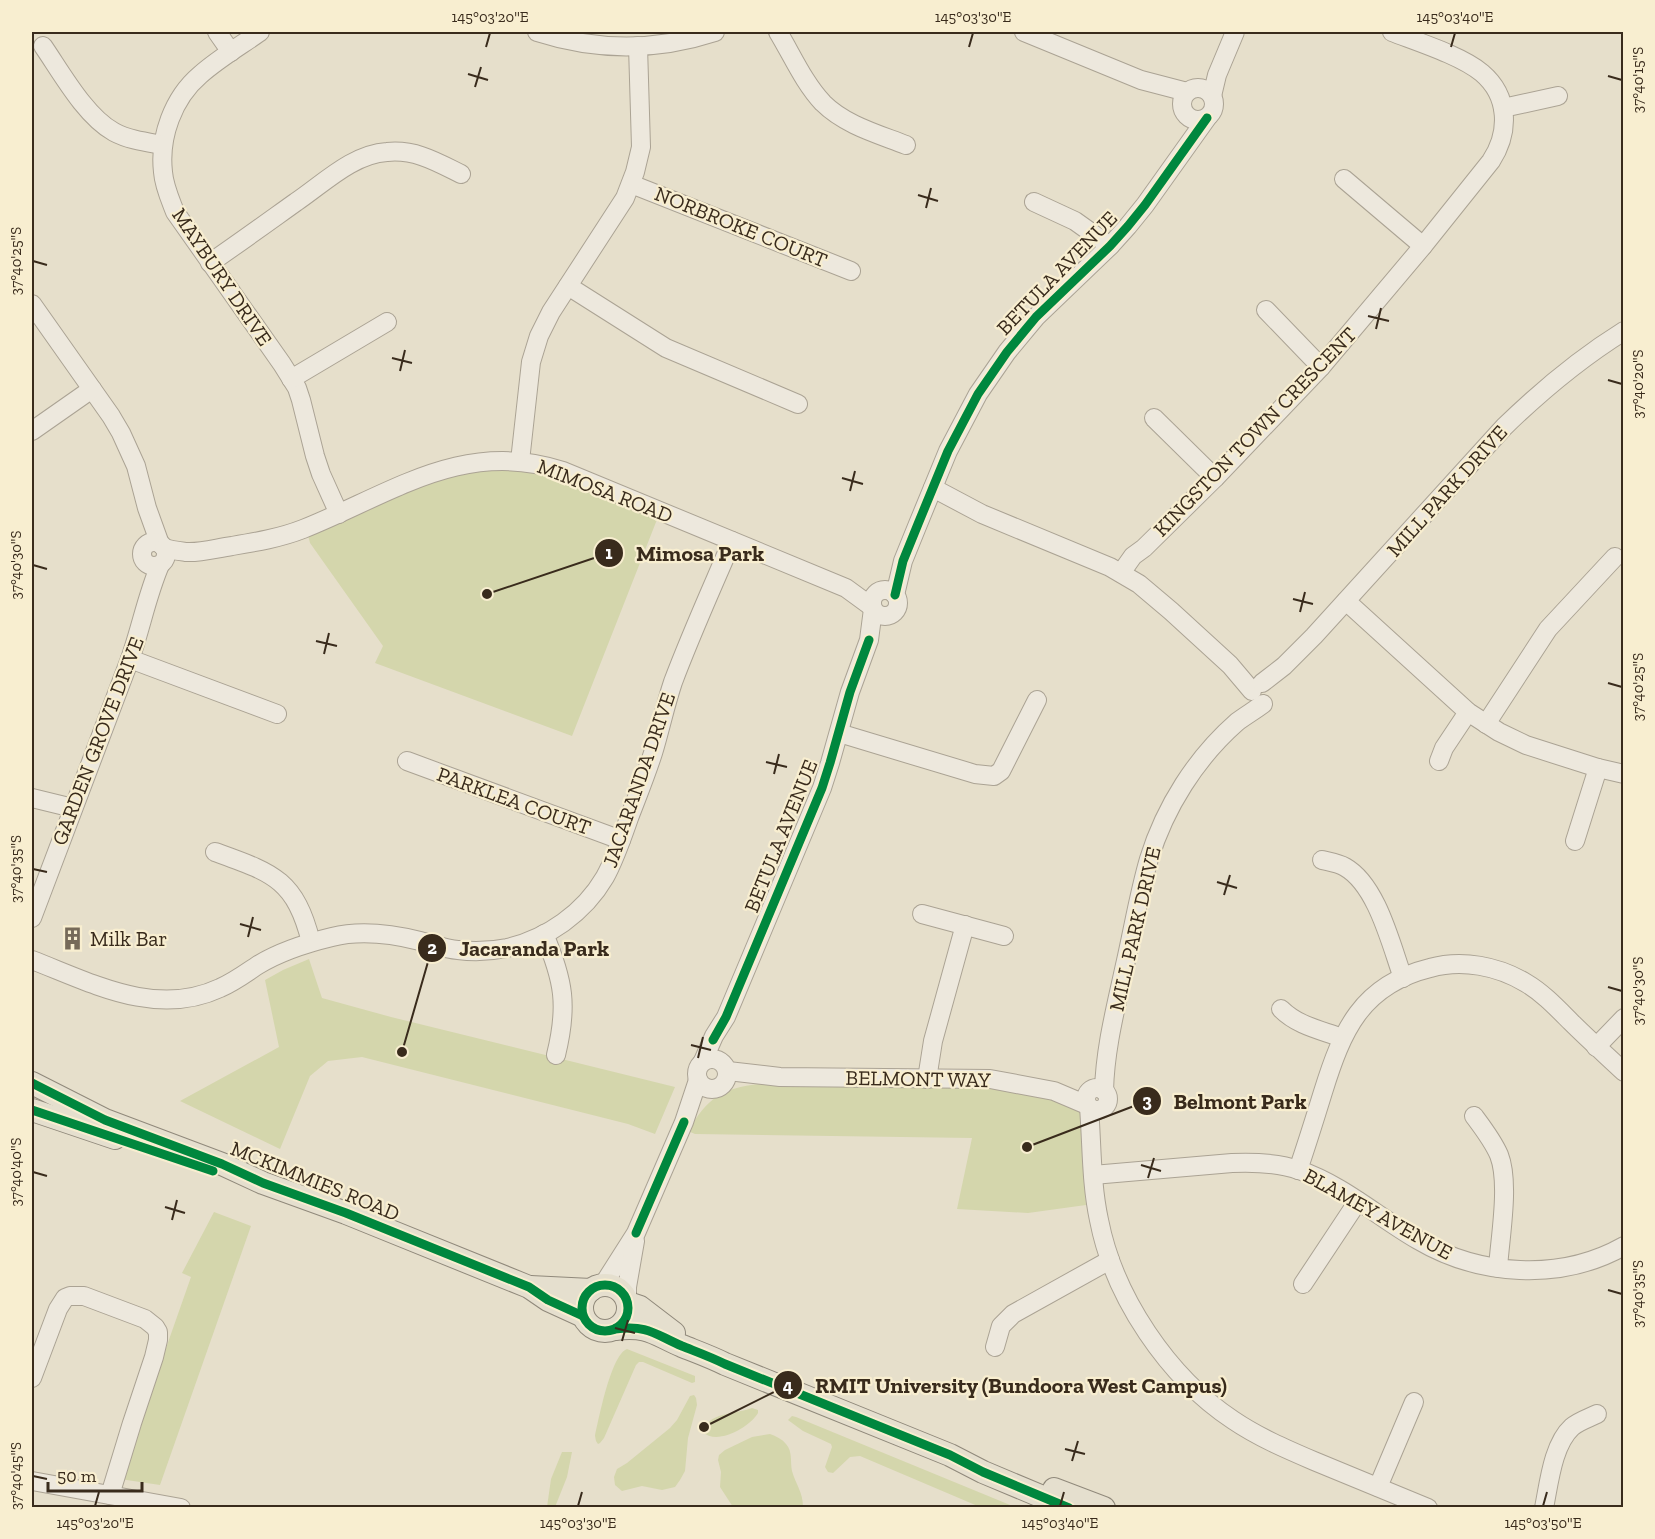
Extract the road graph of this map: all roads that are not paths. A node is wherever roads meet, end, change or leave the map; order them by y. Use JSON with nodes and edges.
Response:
{"nodes":[{"id":1,"x":217,"y":32,"type":"edge"},
{"id":2,"x":260,"y":32,"type":"edge"},
{"id":3,"x":537,"y":32,"type":"edge"},
{"id":4,"x":715,"y":32,"type":"edge"},
{"id":5,"x":778,"y":32,"type":"edge"},
{"id":6,"x":1024,"y":32,"type":"edge"},
{"id":7,"x":1235,"y":32,"type":"edge"},
{"id":8,"x":1392,"y":32,"type":"edge"},
{"id":9,"x":43,"y":46,"type":"dead end"},
{"id":10,"x":638,"y":46,"type":"junction"},
{"id":11,"x":231,"y":52,"type":"junction"},
{"id":12,"x":1558,"y":96,"type":"dead end"},
{"id":13,"x":1193,"y":99,"type":"junction"},
{"id":14,"x":1503,"y":108,"type":"junction"},
{"id":15,"x":906,"y":145,"type":"dead end"},
{"id":16,"x":163,"y":146,"type":"junction"},
{"id":17,"x":1175,"y":162,"type":"junction"},
{"id":18,"x":461,"y":174,"type":"dead end"},
{"id":19,"x":1344,"y":179,"type":"dead end"},
{"id":20,"x":632,"y":184,"type":"junction"},
{"id":21,"x":1034,"y":202,"type":"dead end"},
{"id":22,"x":1110,"y":246,"type":"junction"},
{"id":23,"x":1423,"y":246,"type":"junction"},
{"id":24,"x":210,"y":263,"type":"junction"},
{"id":25,"x":851,"y":271,"type":"dead end"},
{"id":26,"x":568,"y":286,"type":"junction"},
{"id":27,"x":32,"y":304,"type":"edge"},
{"id":28,"x":1266,"y":310,"type":"dead end"},
{"id":29,"x":387,"y":322,"type":"dead end"},
{"id":30,"x":1623,"y":331,"type":"edge"},
{"id":31,"x":1321,"y":368,"type":"junction"},
{"id":32,"x":291,"y":379,"type":"junction"},
{"id":33,"x":92,"y":389,"type":"junction"},
{"id":34,"x":798,"y":404,"type":"dead end"},
{"id":35,"x":1154,"y":418,"type":"dead end"},
{"id":36,"x":32,"y":431,"type":"edge"},
{"id":37,"x":520,"y":461,"type":"junction"},
{"id":38,"x":1215,"y":478,"type":"junction"},
{"id":39,"x":931,"y":492,"type":"junction"},
{"id":40,"x":339,"y":514,"type":"junction"},
{"id":41,"x":732,"y":541,"type":"junction"},
{"id":42,"x":156,"y":554,"type":"junction"},
{"id":43,"x":1615,"y":556,"type":"dead end"},
{"id":44,"x":1125,"y":575,"type":"junction"},
{"id":45,"x":881,"y":601,"type":"junction"},
{"id":46,"x":1346,"y":602,"type":"junction"},
{"id":47,"x":130,"y":659,"type":"junction"},
{"id":48,"x":1260,"y":691,"type":"junction"},
{"id":49,"x":1037,"y":700,"type":"dead end"},
{"id":50,"x":1468,"y":712,"type":"junction"},
{"id":51,"x":277,"y":714,"type":"dead end"},
{"id":52,"x":1486,"y":724,"type":"junction"},
{"id":53,"x":839,"y":733,"type":"junction"},
{"id":54,"x":1439,"y":760,"type":"dead end"},
{"id":55,"x":407,"y":761,"type":"dead end"},
{"id":56,"x":1598,"y":768,"type":"junction"},
{"id":57,"x":1623,"y":774,"type":"edge"},
{"id":58,"x":32,"y":799,"type":"edge"},
{"id":59,"x":71,"y":813,"type":"junction"},
{"id":60,"x":621,"y":840,"type":"junction"},
{"id":61,"x":1575,"y":841,"type":"dead end"},
{"id":62,"x":215,"y":852,"type":"dead end"},
{"id":63,"x":1322,"y":860,"type":"dead end"},
{"id":64,"x":922,"y":914,"type":"dead end"},
{"id":65,"x":32,"y":918,"type":"edge"},
{"id":66,"x":965,"y":926,"type":"junction"},
{"id":67,"x":544,"y":934,"type":"junction"},
{"id":68,"x":1004,"y":936,"type":"dead end"},
{"id":69,"x":311,"y":942,"type":"junction"},
{"id":70,"x":32,"y":960,"type":"edge"},
{"id":71,"x":1403,"y":978,"type":"junction"},
{"id":72,"x":1281,"y":1010,"type":"dead end"},
{"id":73,"x":726,"y":1017,"type":"junction"},
{"id":74,"x":1623,"y":1018,"type":"edge"},
{"id":75,"x":1342,"y":1038,"type":"junction"},
{"id":76,"x":1596,"y":1047,"type":"junction"},
{"id":77,"x":556,"y":1055,"type":"dead end"},
{"id":78,"x":704,"y":1061,"type":"junction"},
{"id":79,"x":1623,"y":1072,"type":"edge"},
{"id":80,"x":722,"y":1077,"type":"junction"},
{"id":81,"x":927,"y":1079,"type":"junction"},
{"id":82,"x":698,"y":1080,"type":"junction"},
{"id":83,"x":32,"y":1083,"type":"edge"},
{"id":84,"x":1093,"y":1099,"type":"junction"},
{"id":85,"x":32,"y":1110,"type":"edge"},
{"id":86,"x":1474,"y":1116,"type":"dead end"},
{"id":87,"x":684,"y":1122,"type":"junction"},
{"id":88,"x":1298,"y":1170,"type":"junction"},
{"id":89,"x":1093,"y":1175,"type":"junction"},
{"id":90,"x":256,"y":1179,"type":"junction"},
{"id":91,"x":1358,"y":1201,"type":"junction"},
{"id":92,"x":636,"y":1233,"type":"junction"},
{"id":93,"x":1623,"y":1246,"type":"edge"},
{"id":94,"x":1110,"y":1260,"type":"junction"},
{"id":95,"x":1498,"y":1268,"type":"junction"},
{"id":96,"x":1303,"y":1284,"type":"dead end"},
{"id":97,"x":529,"y":1287,"type":"junction"},
{"id":98,"x":597,"y":1287,"type":"junction"},
{"id":99,"x":628,"y":1301,"type":"junction"},
{"id":100,"x":583,"y":1316,"type":"junction"},
{"id":101,"x":615,"y":1329,"type":"junction"},
{"id":102,"x":995,"y":1347,"type":"dead end"},
{"id":103,"x":698,"y":1351,"type":"junction"},
{"id":104,"x":32,"y":1378,"type":"edge"},
{"id":105,"x":1414,"y":1402,"type":"dead end"},
{"id":106,"x":1597,"y":1414,"type":"dead end"},
{"id":107,"x":950,"y":1455,"type":"junction"},
{"id":108,"x":32,"y":1481,"type":"edge"},
{"id":109,"x":1378,"y":1487,"type":"junction"},
{"id":110,"x":110,"y":1495,"type":"junction"},
{"id":111,"x":175,"y":1507,"type":"edge"},
{"id":112,"x":1069,"y":1508,"type":"edge"},
{"id":113,"x":1104,"y":1508,"type":"edge"},
{"id":114,"x":1428,"y":1508,"type":"edge"},
{"id":115,"x":1544,"y":1508,"type":"edge"}],
"edges":[{"from":1,"to":11,"type":"street"},
{"from":2,"to":11,"type":"street","name":"MAYBURY DRIVE"},
{"from":3,"to":10,"type":"street"},
{"from":4,"to":10,"type":"street"},
{"from":5,"to":15,"type":"street"},
{"from":6,"to":13,"type":"street"},
{"from":7,"to":13,"type":"street","name":"BETULA AVENUE"},
{"from":8,"to":14,"type":"street","name":"KINGSTON TOWN CRESCENT"},
{"from":9,"to":16,"type":"street"},
{"from":10,"to":20,"type":"street"},
{"from":11,"to":16,"type":"street","name":"MAYBURY DRIVE"},
{"from":12,"to":14,"type":"street"},
{"from":13,"to":17,"type":"street","name":"BETULA AVENUE"},
{"from":13,"to":17,"type":"street","name":"BETULA AVENUE"},
{"from":14,"to":23,"type":"street","name":"KINGSTON TOWN CRESCENT"},
{"from":16,"to":24,"type":"street","name":"MAYBURY DRIVE"},
{"from":17,"to":22,"type":"street","name":"BETULA AVENUE"},
{"from":18,"to":24,"type":"street"},
{"from":19,"to":23,"type":"street"},
{"from":20,"to":25,"type":"street","name":"NORBROKE COURT"},
{"from":20,"to":26,"type":"street"},
{"from":21,"to":22,"type":"street"},
{"from":22,"to":39,"type":"street","name":"BETULA AVENUE"},
{"from":23,"to":31,"type":"street","name":"KINGSTON TOWN CRESCENT"},
{"from":24,"to":32,"type":"street","name":"MAYBURY DRIVE"},
{"from":26,"to":34,"type":"street"},
{"from":26,"to":37,"type":"street"},
{"from":27,"to":33,"type":"street"},
{"from":28,"to":31,"type":"street"},
{"from":29,"to":32,"type":"street"},
{"from":30,"to":46,"type":"street","name":"MILL PARK DRIVE"},
{"from":31,"to":38,"type":"street","name":"KINGSTON TOWN CRESCENT"},
{"from":32,"to":40,"type":"street","name":"MAYBURY DRIVE"},
{"from":33,"to":36,"type":"street"},
{"from":33,"to":42,"type":"street"},
{"from":35,"to":38,"type":"street"},
{"from":37,"to":40,"type":"street","name":"MIMOSA ROAD"},
{"from":37,"to":41,"type":"street","name":"MIMOSA ROAD"},
{"from":38,"to":44,"type":"street","name":"KINGSTON TOWN CRESCENT"},
{"from":39,"to":44,"type":"street"},
{"from":39,"to":45,"type":"street","name":"BETULA AVENUE"},
{"from":40,"to":42,"type":"street","name":"MIMOSA ROAD"},
{"from":41,"to":45,"type":"street","name":"MIMOSA ROAD"},
{"from":41,"to":60,"type":"street","name":"JACARANDA DRIVE"},
{"from":42,"to":47,"type":"street","name":"GARDEN GROVE DRIVE"},
{"from":43,"to":52,"type":"street"},
{"from":44,"to":48,"type":"street"},
{"from":45,"to":53,"type":"street","name":"BETULA AVENUE"},
{"from":46,"to":48,"type":"street","name":"MILL PARK DRIVE"},
{"from":46,"to":50,"type":"street"},
{"from":47,"to":51,"type":"street"},
{"from":47,"to":59,"type":"street","name":"GARDEN GROVE DRIVE"},
{"from":48,"to":84,"type":"street","name":"MILL PARK DRIVE"},
{"from":49,"to":53,"type":"street"},
{"from":50,"to":52,"type":"street"},
{"from":50,"to":54,"type":"street"},
{"from":52,"to":56,"type":"street"},
{"from":53,"to":73,"type":"street","name":"BETULA AVENUE"},
{"from":55,"to":60,"type":"street","name":"PARKLEA COURT"},
{"from":56,"to":57,"type":"street"},
{"from":56,"to":61,"type":"street"},
{"from":58,"to":59,"type":"street"},
{"from":59,"to":65,"type":"street","name":"GARDEN GROVE DRIVE"},
{"from":60,"to":67,"type":"street","name":"JACARANDA DRIVE"},
{"from":62,"to":69,"type":"street"},
{"from":63,"to":71,"type":"street"},
{"from":64,"to":66,"type":"street"},
{"from":66,"to":68,"type":"street"},
{"from":66,"to":81,"type":"street"},
{"from":67,"to":69,"type":"street","name":"JACARANDA DRIVE"},
{"from":67,"to":77,"type":"street"},
{"from":69,"to":70,"type":"street","name":"JACARANDA DRIVE"},
{"from":71,"to":75,"type":"street"},
{"from":71,"to":76,"type":"street"},
{"from":72,"to":75,"type":"street"},
{"from":73,"to":78,"type":"street","name":"BETULA AVENUE"},
{"from":73,"to":80,"type":"street","name":"BETULA AVENUE"},
{"from":74,"to":76,"type":"street"},
{"from":75,"to":88,"type":"street"},
{"from":76,"to":79,"type":"street"},
{"from":78,"to":80,"type":"street"},
{"from":78,"to":82,"type":"street","name":"BETULA AVENUE"},
{"from":80,"to":81,"type":"street","name":"BELMONT WAY"},
{"from":80,"to":82,"type":"street"},
{"from":80,"to":87,"type":"street","name":"BETULA AVENUE"},
{"from":81,"to":84,"type":"street","name":"BELMONT WAY"},
{"from":82,"to":87,"type":"street","name":"BETULA AVENUE"},
{"from":83,"to":90,"type":"main road","name":"MCKIMMIES ROAD"},
{"from":84,"to":89,"type":"street","name":"MILL PARK DRIVE"},
{"from":85,"to":90,"type":"main road","name":"MCKIMMIES ROAD"},
{"from":86,"to":95,"type":"street"},
{"from":87,"to":92,"type":"street","name":"BETULA AVENUE"},
{"from":88,"to":89,"type":"street","name":"BLAMEY AVENUE"},
{"from":88,"to":91,"type":"street","name":"BLAMEY AVENUE"},
{"from":89,"to":94,"type":"street","name":"MILL PARK DRIVE"},
{"from":90,"to":97,"type":"main road","name":"MCKIMMIES ROAD"},
{"from":91,"to":95,"type":"street","name":"BLAMEY AVENUE"},
{"from":91,"to":96,"type":"street"},
{"from":92,"to":98,"type":"street","name":"BETULA AVENUE"},
{"from":92,"to":99,"type":"street","name":"BETULA AVENUE"},
{"from":93,"to":95,"type":"street","name":"BLAMEY AVENUE"},
{"from":94,"to":102,"type":"street"},
{"from":94,"to":109,"type":"street","name":"MILL PARK DRIVE"},
{"from":97,"to":98,"type":"main road","name":"MCKIMMIES ROAD"},
{"from":97,"to":100,"type":"main road","name":"MCKIMMIES ROAD"},
{"from":98,"to":99,"type":"main road"},
{"from":98,"to":100,"type":"main road"},
{"from":99,"to":101,"type":"main road"},
{"from":99,"to":103,"type":"main road"},
{"from":100,"to":101,"type":"main road"},
{"from":101,"to":103,"type":"main road"},
{"from":103,"to":107,"type":"main road"},
{"from":104,"to":110,"type":"street"},
{"from":105,"to":109,"type":"street"},
{"from":106,"to":115,"type":"street"},
{"from":107,"to":112,"type":"main road"},
{"from":107,"to":113,"type":"main road"},
{"from":108,"to":110,"type":"street"},
{"from":109,"to":114,"type":"street","name":"MILL PARK DRIVE"},
{"from":110,"to":111,"type":"street"}]}
